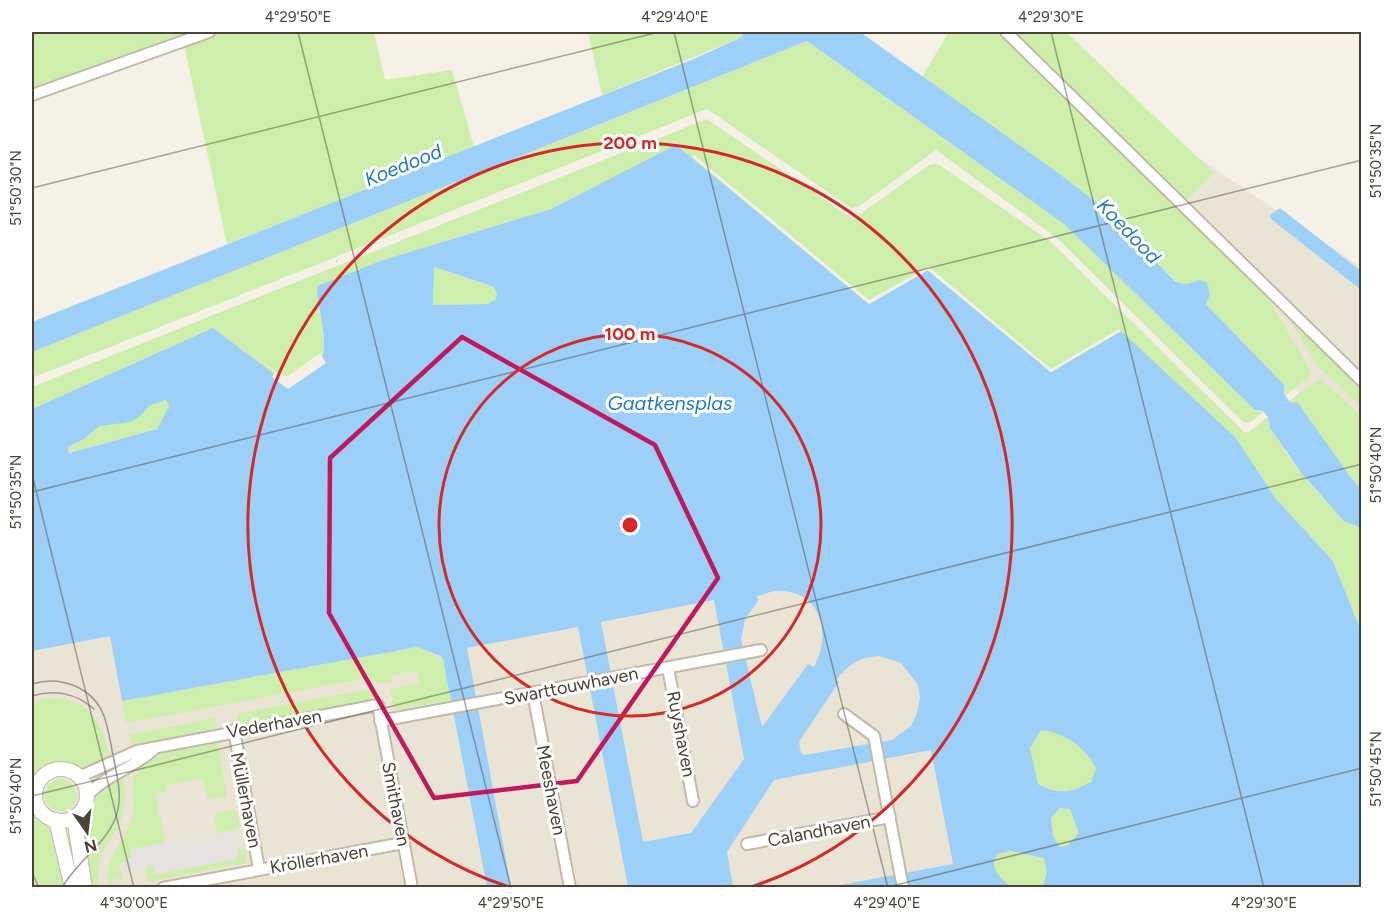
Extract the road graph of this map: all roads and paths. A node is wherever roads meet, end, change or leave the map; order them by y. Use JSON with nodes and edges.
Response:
{"nodes":[{"id":1,"x":209,"y":32,"type":"edge"},
{"id":2,"x":1006,"y":32,"type":"edge"},
{"id":3,"x":32,"y":95,"type":"edge"},
{"id":4,"x":1362,"y":381,"type":"edge"},
{"id":5,"x":761,"y":650,"type":"dead end"},
{"id":6,"x":668,"y":668,"type":"junction"},
{"id":7,"x":533,"y":693,"type":"junction"},
{"id":8,"x":844,"y":714,"type":"dead end"},
{"id":9,"x":380,"y":721,"type":"junction"},
{"id":10,"x":234,"y":730,"type":"junction"},
{"id":11,"x":154,"y":749,"type":"junction"},
{"id":12,"x":79,"y":777,"type":"junction"},
{"id":13,"x":34,"y":784,"type":"edge"},
{"id":14,"x":87,"y":796,"type":"junction"},
{"id":15,"x":33,"y":799,"type":"edge"},
{"id":16,"x":693,"y":801,"type":"dead end"},
{"id":17,"x":74,"y":817,"type":"junction"},
{"id":18,"x":890,"y":817,"type":"junction"},
{"id":19,"x":56,"y":820,"type":"junction"},
{"id":20,"x":403,"y":843,"type":"junction"},
{"id":21,"x":747,"y":844,"type":"dead end"},
{"id":22,"x":259,"y":869,"type":"junction"},
{"id":23,"x":72,"y":888,"type":"edge"},
{"id":24,"x":85,"y":888,"type":"edge"},
{"id":25,"x":163,"y":888,"type":"edge"},
{"id":26,"x":412,"y":888,"type":"edge"},
{"id":27,"x":570,"y":888,"type":"edge"},
{"id":28,"x":903,"y":888,"type":"edge"}],
"edges":[{"from":1,"to":3,"type":"street"},
{"from":2,"to":4,"type":"street"},
{"from":5,"to":6,"type":"street","name":"Swarttouwhaven"},
{"from":6,"to":7,"type":"street","name":"Swarttouwhaven"},
{"from":6,"to":16,"type":"street","name":"Ruyshaven"},
{"from":7,"to":9,"type":"street","name":"Swarttouwhaven"},
{"from":7,"to":27,"type":"street","name":"Meeshaven"},
{"from":8,"to":18,"type":"street"},
{"from":9,"to":10,"type":"street","name":"Vederhaven"},
{"from":9,"to":20,"type":"street","name":"Smithaven"},
{"from":10,"to":11,"type":"street","name":"Vederhaven"},
{"from":10,"to":22,"type":"street","name":"Müllerhaven"},
{"from":11,"to":12,"type":"street","name":"Vederhaven"},
{"from":11,"to":14,"type":"street","name":"Vederhaven"},
{"from":12,"to":13,"type":"street"},
{"from":12,"to":14,"type":"street"},
{"from":13,"to":15,"type":"street"},
{"from":14,"to":17,"type":"street"},
{"from":15,"to":19,"type":"street"},
{"from":17,"to":19,"type":"street"},
{"from":17,"to":24,"type":"street"},
{"from":18,"to":21,"type":"street","name":"Calandhaven"},
{"from":18,"to":28,"type":"street"},
{"from":19,"to":23,"type":"street"},
{"from":20,"to":22,"type":"street","name":"Kröllerhaven"},
{"from":20,"to":26,"type":"street","name":"Smithaven"},
{"from":22,"to":25,"type":"street","name":"Kröllerhaven"}]}
